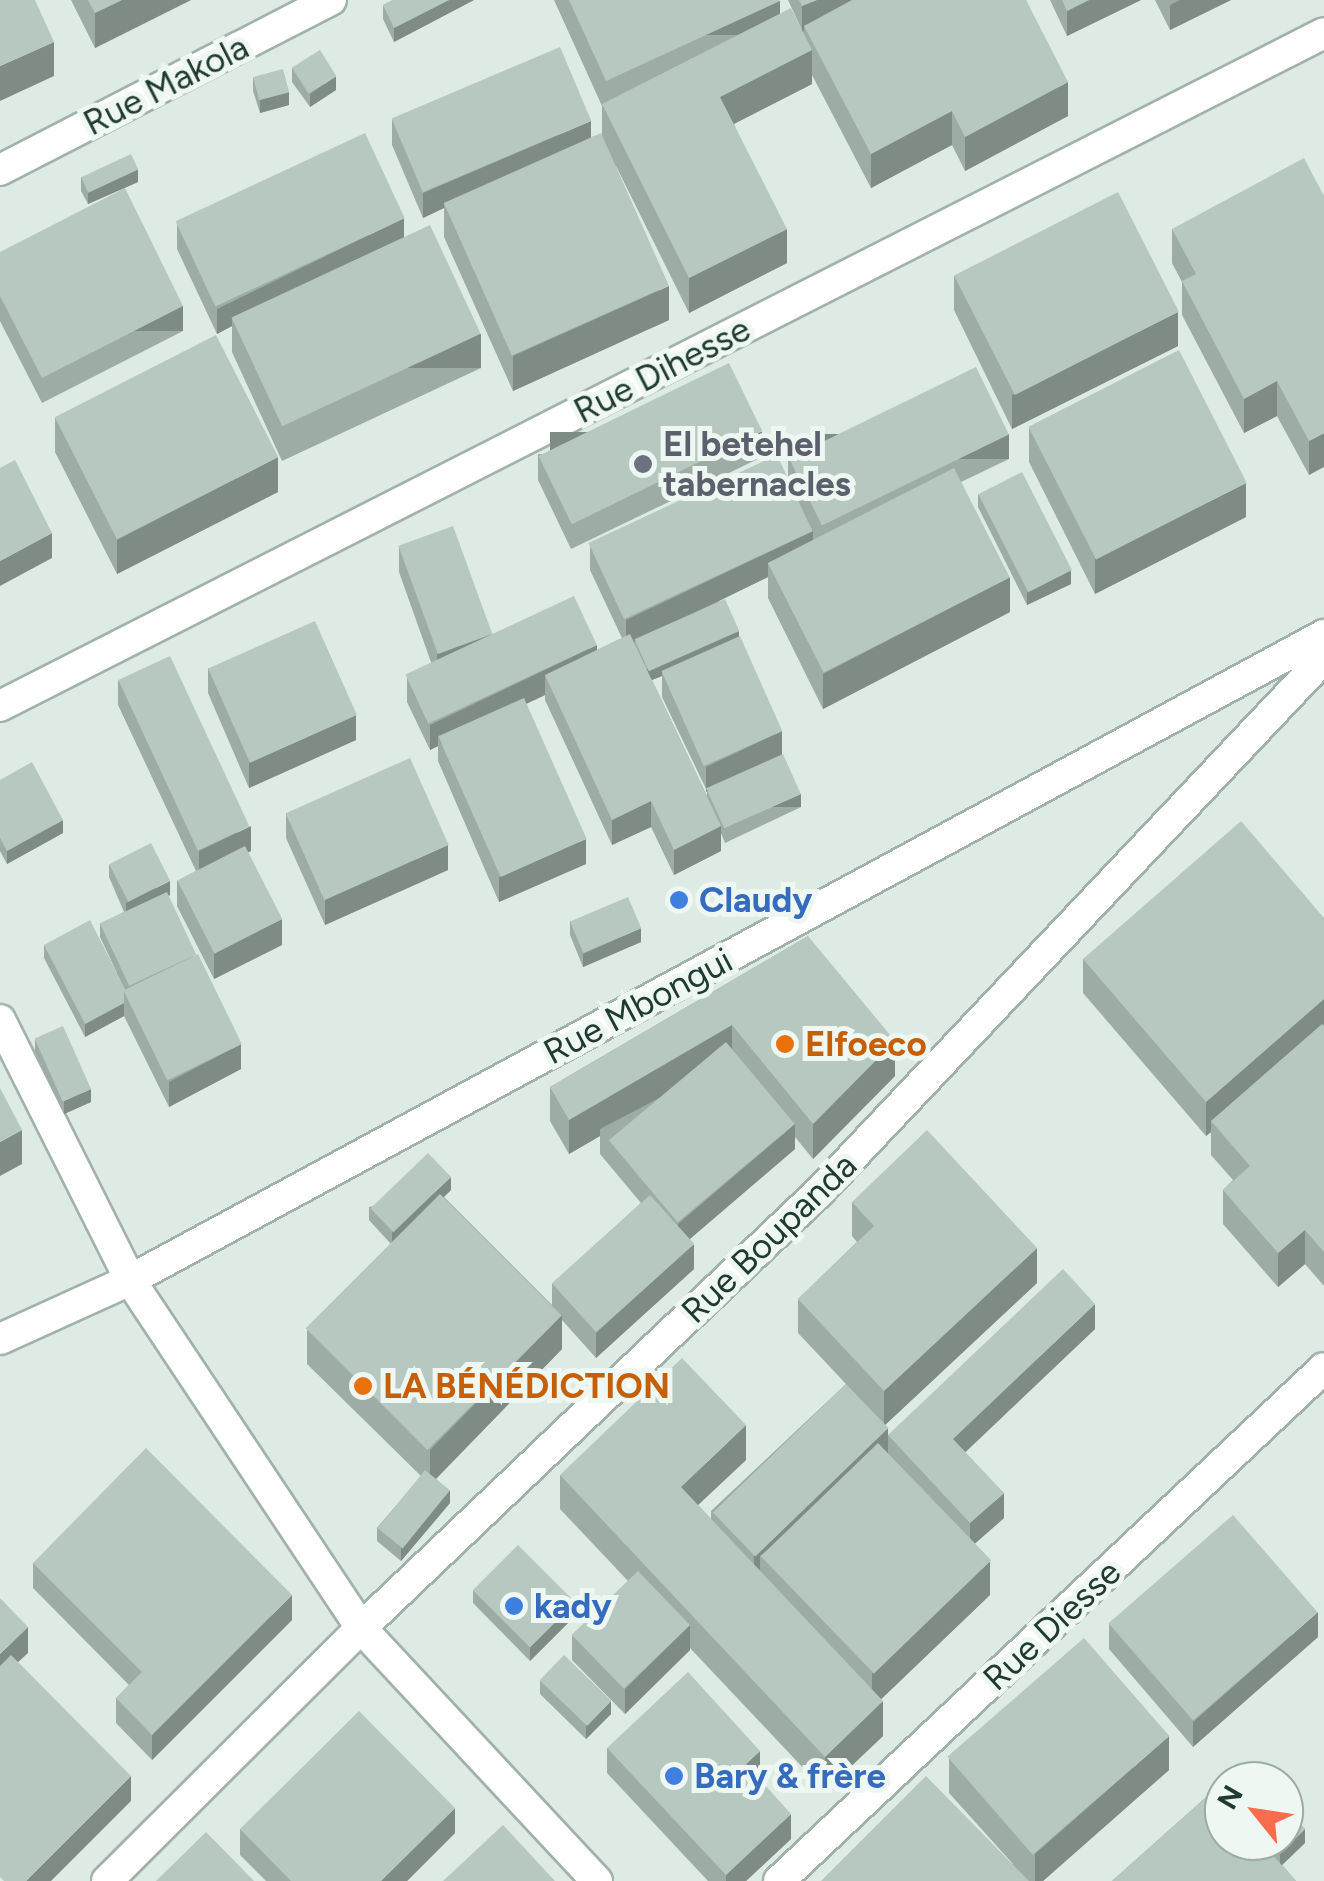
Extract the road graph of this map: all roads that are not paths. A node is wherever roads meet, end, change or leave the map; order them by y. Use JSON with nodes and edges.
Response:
{"nodes":[{"id":1,"x":332,"y":0,"type":"edge"},
{"id":2,"x":1324,"y":34,"type":"edge"},
{"id":3,"x":0,"y":170,"type":"edge"},
{"id":4,"x":1324,"y":635,"type":"edge"},
{"id":5,"x":1324,"y":658,"type":"edge"},
{"id":6,"x":0,"y":706,"type":"edge"},
{"id":7,"x":0,"y":1020,"type":"edge"},
{"id":8,"x":130,"y":1280,"type":"junction"},
{"id":9,"x":0,"y":1339,"type":"edge"},
{"id":10,"x":1324,"y":1368,"type":"edge"},
{"id":11,"x":361,"y":1628,"type":"junction"},
{"id":12,"x":107,"y":1881,"type":"edge"},
{"id":13,"x":597,"y":1881,"type":"edge"},
{"id":14,"x":780,"y":1881,"type":"edge"}],
"edges":[{"from":1,"to":3,"type":"street","name":"Rue Makola"},
{"from":2,"to":6,"type":"street","name":"Rue Dihesse"},
{"from":4,"to":8,"type":"street","name":"Rue Mbongui"},
{"from":5,"to":11,"type":"street","name":"Rue Boupanda"},
{"from":7,"to":8,"type":"street"},
{"from":8,"to":9,"type":"street","name":"Rue Mbongui"},
{"from":8,"to":11,"type":"street"},
{"from":10,"to":14,"type":"street","name":"Rue Diesse"},
{"from":11,"to":12,"type":"street","name":"Rue Boupanda"},
{"from":11,"to":13,"type":"street"}]}
